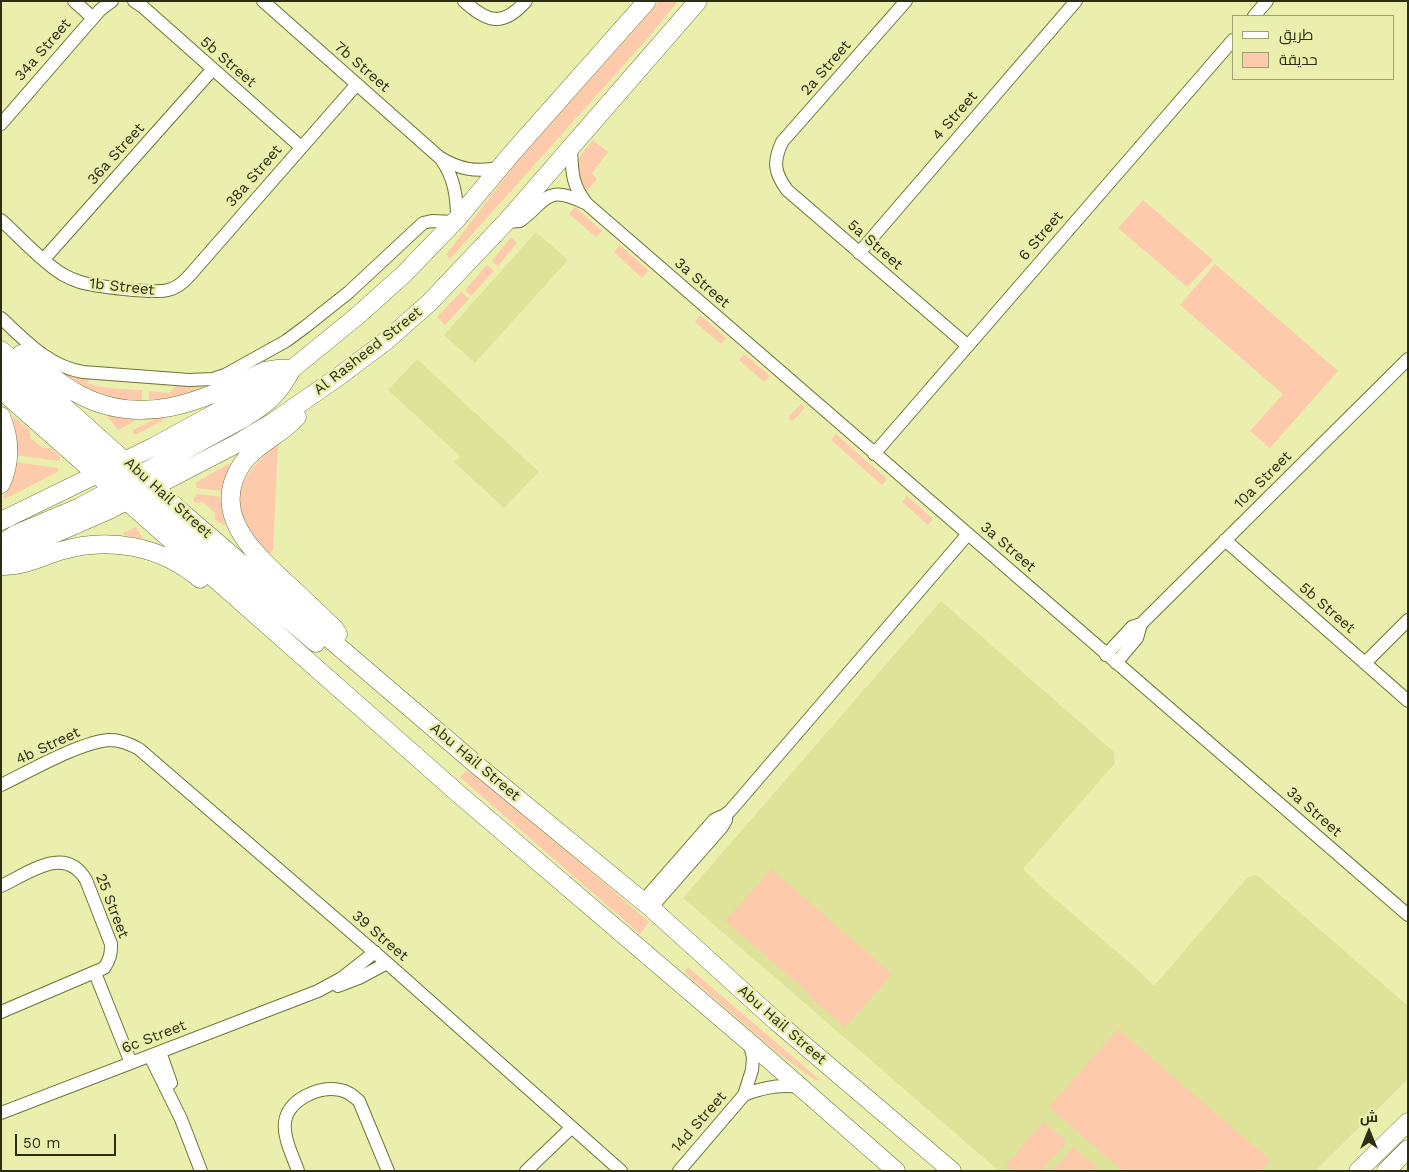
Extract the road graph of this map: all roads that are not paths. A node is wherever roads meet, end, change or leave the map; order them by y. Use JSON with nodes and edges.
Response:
{"nodes":[{"id":1,"x":74,"y":1,"type":"edge"},
{"id":2,"x":112,"y":1,"type":"edge"},
{"id":3,"x":134,"y":1,"type":"edge"},
{"id":4,"x":263,"y":1,"type":"edge"},
{"id":5,"x":464,"y":1,"type":"edge"},
{"id":6,"x":526,"y":1,"type":"edge"},
{"id":7,"x":647,"y":1,"type":"edge"},
{"id":8,"x":698,"y":1,"type":"edge"},
{"id":9,"x":906,"y":1,"type":"edge"},
{"id":10,"x":1076,"y":1,"type":"edge"},
{"id":11,"x":1267,"y":1,"type":"edge"},
{"id":12,"x":1255,"y":15,"type":"edge"},
{"id":13,"x":92,"y":18,"type":"junction"},
{"id":14,"x":1232,"y":41,"type":"edge"},
{"id":15,"x":212,"y":70,"type":"junction"},
{"id":16,"x":357,"y":84,"type":"junction"},
{"id":17,"x":1,"y":124,"type":"edge"},
{"id":18,"x":571,"y":146,"type":"junction"},
{"id":19,"x":301,"y":147,"type":"junction"},
{"id":20,"x":439,"y":157,"type":"junction"},
{"id":21,"x":775,"y":160,"type":"joint"},
{"id":22,"x":500,"y":168,"type":"junction"},
{"id":23,"x":587,"y":204,"type":"junction"},
{"id":24,"x":1,"y":220,"type":"edge"},
{"id":25,"x":456,"y":220,"type":"junction"},
{"id":26,"x":506,"y":222,"type":"junction"},
{"id":27,"x":859,"y":253,"type":"junction"},
{"id":28,"x":44,"y":259,"type":"junction"},
{"id":29,"x":174,"y":288,"type":"joint"},
{"id":30,"x":1,"y":318,"type":"edge"},
{"id":31,"x":968,"y":346,"type":"junction"},
{"id":32,"x":1,"y":348,"type":"edge"},
{"id":33,"x":1408,"y":358,"type":"edge"},
{"id":34,"x":1,"y":366,"type":"edge"},
{"id":35,"x":292,"y":368,"type":"junction"},
{"id":36,"x":1,"y":390,"type":"edge"},
{"id":37,"x":309,"y":397,"type":"junction"},
{"id":38,"x":1,"y":416,"type":"edge"},
{"id":39,"x":874,"y":454,"type":"junction"},
{"id":40,"x":111,"y":468,"type":"junction"},
{"id":41,"x":1,"y":484,"type":"edge"},
{"id":42,"x":134,"y":488,"type":"junction"},
{"id":43,"x":1,"y":521,"type":"edge"},
{"id":44,"x":968,"y":534,"type":"junction"},
{"id":45,"x":1225,"y":540,"type":"junction"},
{"id":46,"x":1,"y":544,"type":"edge"},
{"id":47,"x":1,"y":557,"type":"edge"},
{"id":48,"x":1,"y":566,"type":"edge"},
{"id":49,"x":260,"y":619,"type":"junction"},
{"id":50,"x":1408,"y":620,"type":"edge"},
{"id":51,"x":350,"y":657,"type":"junction"},
{"id":52,"x":1111,"y":659,"type":"junction"},
{"id":53,"x":1365,"y":663,"type":"junction"},
{"id":54,"x":1408,"y":701,"type":"edge"},
{"id":55,"x":425,"y":721,"type":"junction"},
{"id":56,"x":109,"y":740,"type":"joint"},
{"id":57,"x":1,"y":785,"type":"edge"},
{"id":58,"x":1,"y":886,"type":"edge"},
{"id":59,"x":647,"y":905,"type":"junction"},
{"id":60,"x":1408,"y":915,"type":"edge"},
{"id":61,"x":375,"y":952,"type":"junction"},
{"id":62,"x":387,"y":963,"type":"junction"},
{"id":63,"x":95,"y":973,"type":"junction"},
{"id":64,"x":318,"y":991,"type":"junction"},
{"id":65,"x":1,"y":1012,"type":"edge"},
{"id":66,"x":749,"y":1042,"type":"junction"},
{"id":67,"x":155,"y":1054,"type":"junction"},
{"id":68,"x":131,"y":1063,"type":"junction"},
{"id":69,"x":801,"y":1088,"type":"junction"},
{"id":70,"x":744,"y":1094,"type":"junction"},
{"id":71,"x":1,"y":1113,"type":"edge"},
{"id":72,"x":1408,"y":1122,"type":"edge"},
{"id":73,"x":572,"y":1128,"type":"junction"},
{"id":74,"x":1408,"y":1149,"type":"edge"},
{"id":75,"x":201,"y":1171,"type":"edge"},
{"id":76,"x":298,"y":1171,"type":"edge"},
{"id":77,"x":388,"y":1171,"type":"edge"},
{"id":78,"x":526,"y":1171,"type":"edge"},
{"id":79,"x":621,"y":1171,"type":"edge"},
{"id":80,"x":679,"y":1171,"type":"edge"},
{"id":81,"x":896,"y":1171,"type":"edge"},
{"id":82,"x":952,"y":1171,"type":"edge"},
{"id":83,"x":1358,"y":1171,"type":"edge"},
{"id":84,"x":1386,"y":1171,"type":"edge"}],
"edges":[{"from":1,"to":13,"type":"street"},
{"from":2,"to":13,"type":"street","name":"34a Street"},
{"from":3,"to":15,"type":"street","name":"5b Street"},
{"from":4,"to":16,"type":"street","name":"7b Street"},
{"from":5,"to":6,"type":"street"},
{"from":7,"to":22,"type":"main road"},
{"from":8,"to":18,"type":"main road","name":"Al Rasheed Street"},
{"from":9,"to":21,"type":"street","name":"2a Street"},
{"from":10,"to":27,"type":"street","name":"4 Street"},
{"from":11,"to":12,"type":"street"},
{"from":13,"to":17,"type":"street","name":"34a Street"},
{"from":14,"to":31,"type":"street","name":"6 Street"},
{"from":15,"to":19,"type":"street","name":"5b Street"},
{"from":15,"to":28,"type":"street","name":"36a Street"},
{"from":16,"to":19,"type":"street","name":"38a Street"},
{"from":16,"to":20,"type":"street","name":"7b Street"},
{"from":18,"to":23,"type":"street","name":"3a Street"},
{"from":18,"to":26,"type":"main road","name":"Al Rasheed Street"},
{"from":19,"to":29,"type":"street","name":"38a Street"},
{"from":20,"to":22,"type":"street","name":"7b Street"},
{"from":20,"to":25,"type":"street","name":"7b Street"},
{"from":21,"to":27,"type":"street","name":"5a Street"},
{"from":22,"to":25,"type":"main road"},
{"from":23,"to":26,"type":"street","name":"3a Street"},
{"from":23,"to":39,"type":"street","name":"3a Street"},
{"from":24,"to":28,"type":"street","name":"1b Street"},
{"from":25,"to":30,"type":"street"},
{"from":25,"to":35,"type":"main road"},
{"from":26,"to":37,"type":"main road","name":"Al Rasheed Street"},
{"from":27,"to":31,"type":"street","name":"5a Street"},
{"from":28,"to":29,"type":"street","name":"1b Street"},
{"from":31,"to":39,"type":"street","name":"6 Street"},
{"from":32,"to":35,"type":"main road"},
{"from":32,"to":40,"type":"main road","name":"Abu Hail Street"},
{"from":33,"to":45,"type":"street","name":"10a Street"},
{"from":34,"to":40,"type":"main road"},
{"from":35,"to":40,"type":"main road"},
{"from":35,"to":42,"type":"main road"},
{"from":36,"to":40,"type":"main road","name":"Abu Hail Street"},
{"from":37,"to":42,"type":"main road","name":"Al Rasheed Street"},
{"from":37,"to":51,"type":"main road"},
{"from":38,"to":41,"type":"main road"},
{"from":39,"to":44,"type":"street","name":"3a Street"},
{"from":40,"to":42,"type":"main road","name":"Abu Hail Street"},
{"from":40,"to":42,"type":"main road","name":"Abu Hail Street"},
{"from":40,"to":43,"type":"main road"},
{"from":42,"to":46,"type":"main road"},
{"from":42,"to":47,"type":"main road","name":"Al Rasheed Street"},
{"from":42,"to":49,"type":"main road","name":"Abu Hail Street"},
{"from":42,"to":51,"type":"main road","name":"Abu Hail Street"},
{"from":42,"to":55,"type":"main road"},
{"from":44,"to":52,"type":"street","name":"3a Street"},
{"from":44,"to":59,"type":"street"},
{"from":45,"to":52,"type":"street","name":"10a Street"},
{"from":45,"to":53,"type":"street","name":"5b Street"},
{"from":48,"to":49,"type":"main road"},
{"from":49,"to":66,"type":"main road","name":"Abu Hail Street"},
{"from":50,"to":53,"type":"street"},
{"from":51,"to":55,"type":"main road","name":"Abu Hail Street"},
{"from":52,"to":60,"type":"street","name":"3a Street"},
{"from":53,"to":54,"type":"street","name":"5b Street"},
{"from":55,"to":59,"type":"main road","name":"Abu Hail Street"},
{"from":56,"to":57,"type":"street","name":"4b Street"},
{"from":56,"to":61,"type":"street","name":"39 Street"},
{"from":58,"to":63,"type":"street","name":"25 Street"},
{"from":59,"to":82,"type":"main road","name":"Abu Hail Street"},
{"from":61,"to":62,"type":"street","name":"39 Street"},
{"from":61,"to":64,"type":"street","name":"6c Street"},
{"from":62,"to":64,"type":"street","name":"6c Street"},
{"from":62,"to":73,"type":"street","name":"39 Street"},
{"from":63,"to":65,"type":"street","name":"25 Street"},
{"from":63,"to":68,"type":"street"},
{"from":64,"to":67,"type":"street","name":"6c Street"},
{"from":66,"to":69,"type":"main road","name":"Abu Hail Street"},
{"from":66,"to":70,"type":"street","name":"14d Street"},
{"from":67,"to":68,"type":"street","name":"6c Street"},
{"from":67,"to":75,"type":"street"},
{"from":68,"to":71,"type":"street","name":"6c Street"},
{"from":69,"to":70,"type":"street","name":"14d Street"},
{"from":69,"to":81,"type":"main road","name":"Abu Hail Street"},
{"from":70,"to":80,"type":"street","name":"14d Street"},
{"from":72,"to":83,"type":"main road"},
{"from":73,"to":78,"type":"street"},
{"from":73,"to":79,"type":"street","name":"39 Street"},
{"from":74,"to":84,"type":"main road"},
{"from":76,"to":77,"type":"street"}]}
